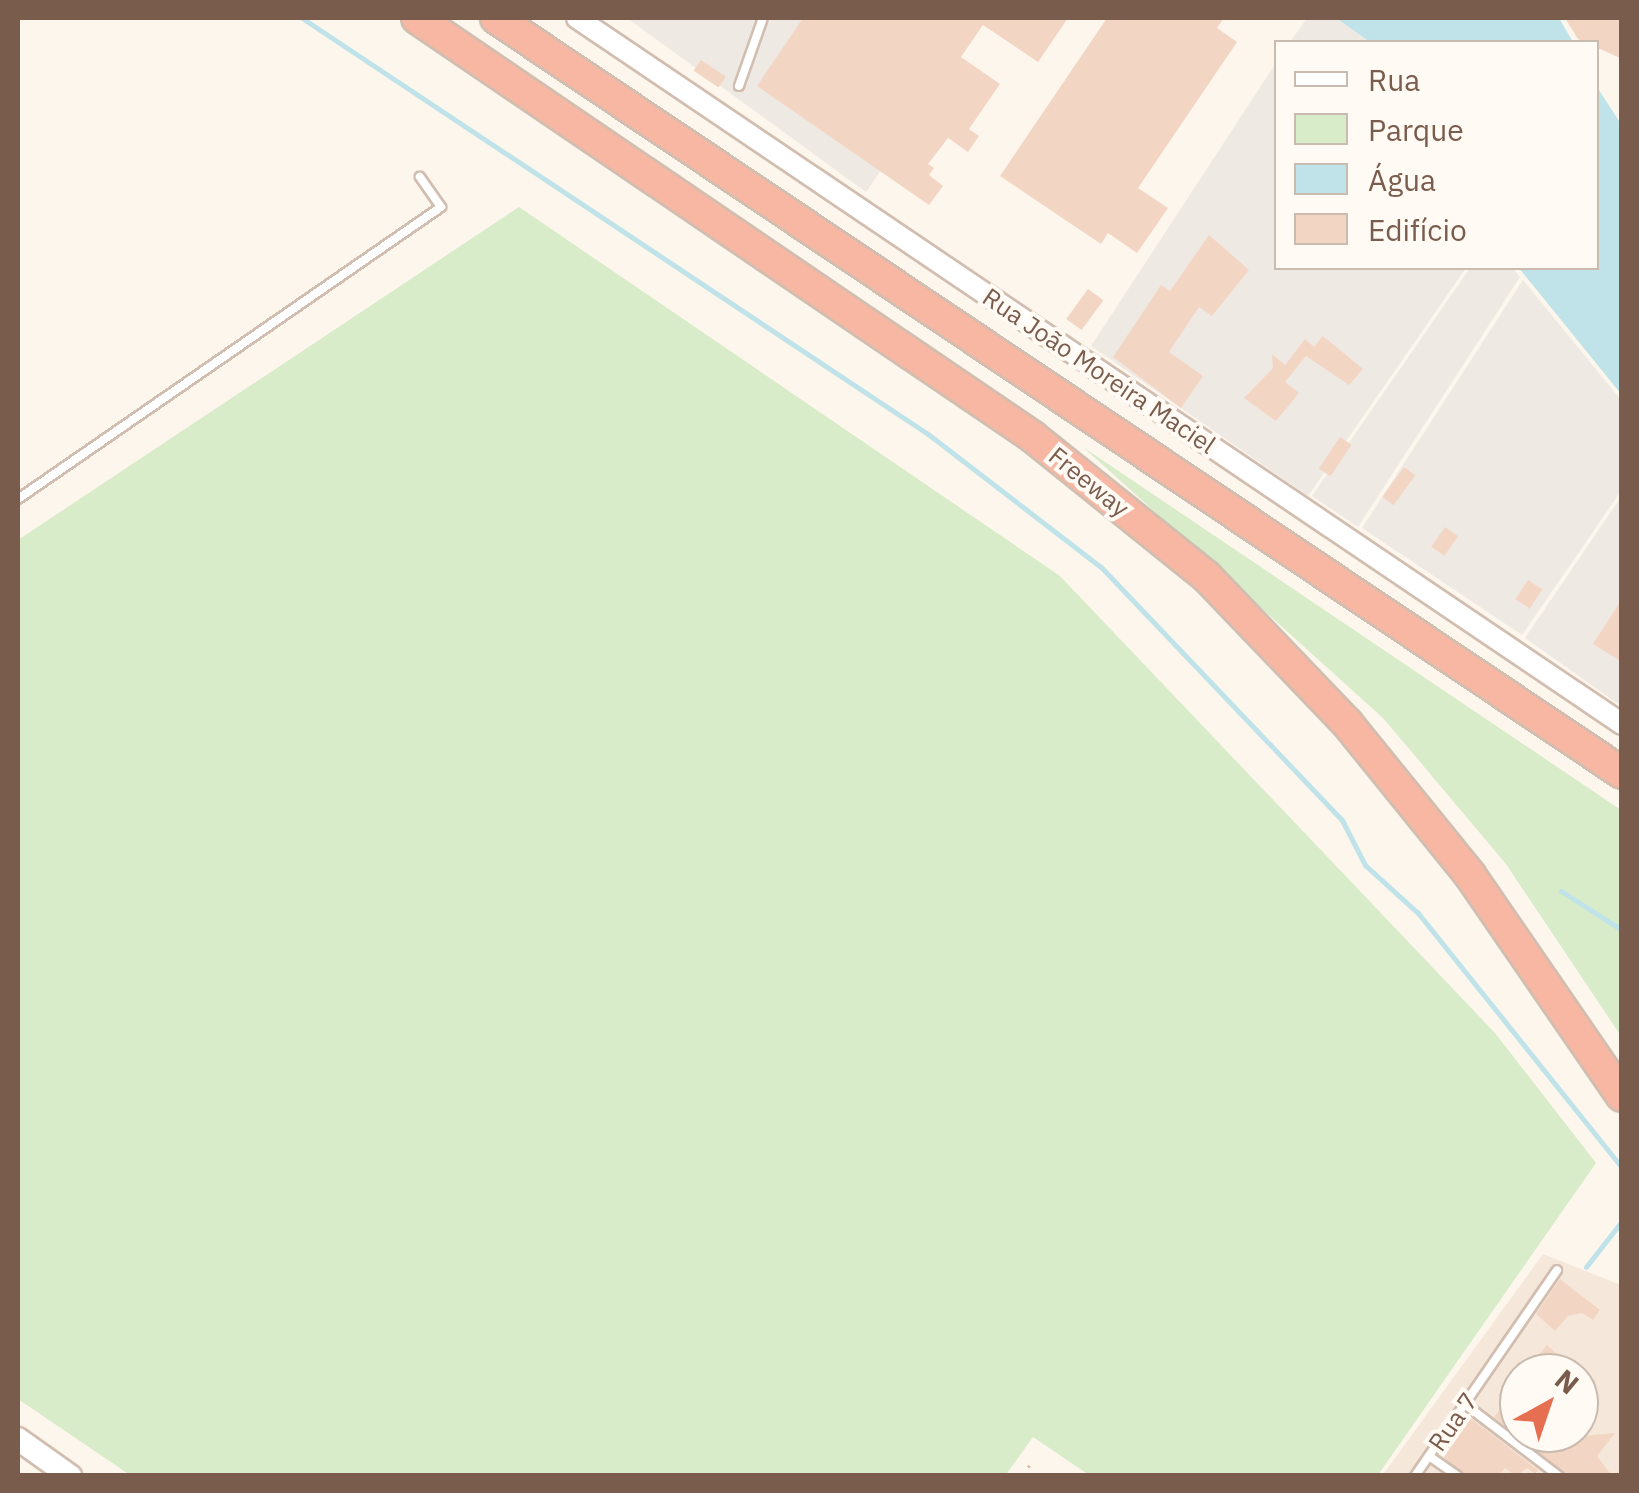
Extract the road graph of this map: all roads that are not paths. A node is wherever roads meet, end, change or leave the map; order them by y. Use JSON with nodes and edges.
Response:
{"nodes":[{"id":1,"x":417,"y":18,"type":"edge"},
{"id":2,"x":496,"y":18,"type":"edge"},
{"id":3,"x":577,"y":18,"type":"edge"},
{"id":4,"x":763,"y":18,"type":"edge"},
{"id":5,"x":739,"y":86,"type":"dead end"},
{"id":6,"x":420,"y":177,"type":"dead end"},
{"id":7,"x":18,"y":499,"type":"edge"},
{"id":8,"x":1622,"y":724,"type":"edge"},
{"id":9,"x":1622,"y":773,"type":"edge"},
{"id":10,"x":1622,"y":1096,"type":"edge"},
{"id":11,"x":1557,"y":1270,"type":"dead end"},
{"id":12,"x":1466,"y":1405,"type":"junction"},
{"id":13,"x":18,"y":1439,"type":"edge"},
{"id":14,"x":1429,"y":1456,"type":"junction"},
{"id":15,"x":70,"y":1476,"type":"edge"},
{"id":16,"x":1415,"y":1476,"type":"edge"},
{"id":17,"x":1458,"y":1476,"type":"edge"},
{"id":18,"x":1559,"y":1476,"type":"edge"}],
"edges":[{"from":1,"to":10,"type":"highway","name":"Freeway"},
{"from":2,"to":9,"type":"highway","name":"Freeway"},
{"from":3,"to":8,"type":"street","name":"Rua João Moreira Maciel"},
{"from":4,"to":5,"type":"lane"},
{"from":6,"to":7,"type":"lane"},
{"from":11,"to":12,"type":"lane","name":"Rua 7"},
{"from":12,"to":14,"type":"lane","name":"Rua 7"},
{"from":12,"to":18,"type":"lane"},
{"from":13,"to":15,"type":"main road"},
{"from":14,"to":16,"type":"lane","name":"Rua 7"},
{"from":14,"to":17,"type":"lane"}]}
